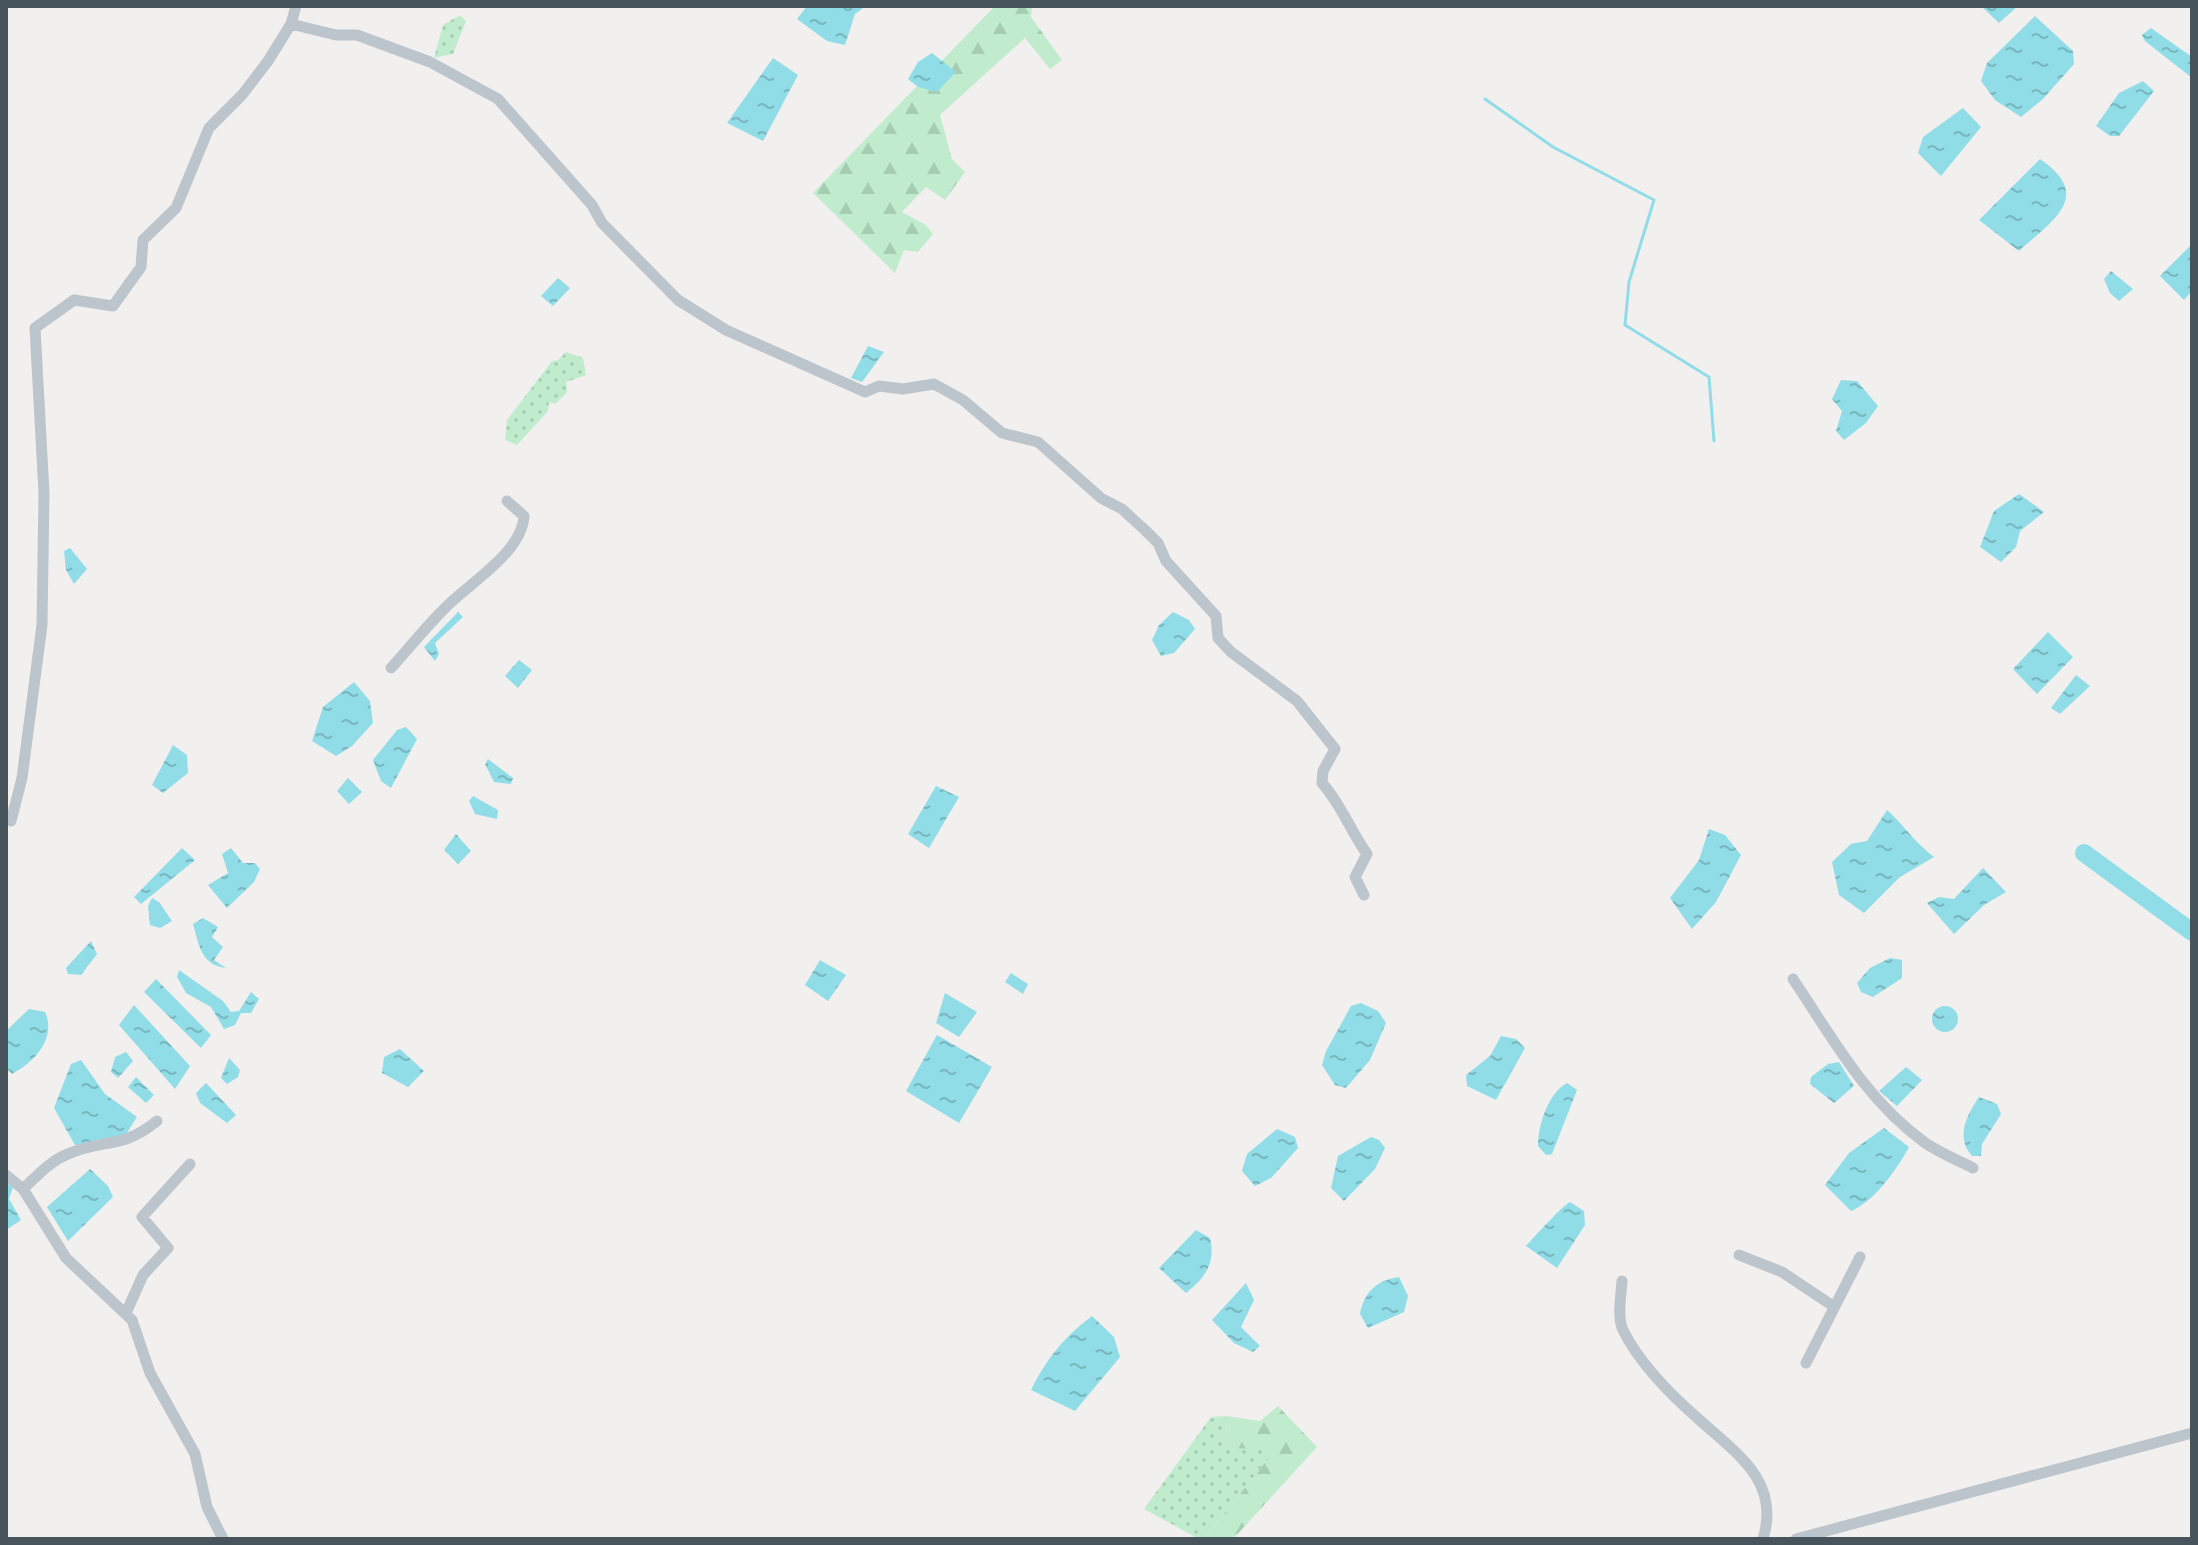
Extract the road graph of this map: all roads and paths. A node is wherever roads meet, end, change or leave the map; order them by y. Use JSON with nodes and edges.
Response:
{"nodes":[{"id":1,"x":296,"y":6,"type":"edge"},
{"id":2,"x":291,"y":24,"type":"junction"},
{"id":3,"x":507,"y":501,"type":"dead end"},
{"id":4,"x":391,"y":668,"type":"dead end"},
{"id":5,"x":11,"y":821,"type":"dead end"},
{"id":6,"x":1364,"y":895,"type":"dead end"},
{"id":7,"x":1793,"y":979,"type":"dead end"},
{"id":8,"x":157,"y":1121,"type":"dead end"},
{"id":9,"x":190,"y":1164,"type":"dead end"},
{"id":10,"x":1973,"y":1168,"type":"dead end"},
{"id":11,"x":6,"y":1175,"type":"edge"},
{"id":12,"x":23,"y":1189,"type":"junction"},
{"id":13,"x":1739,"y":1255,"type":"dead end"},
{"id":14,"x":1860,"y":1257,"type":"dead end"},
{"id":15,"x":1622,"y":1281,"type":"dead end"},
{"id":16,"x":1833,"y":1306,"type":"junction"},
{"id":17,"x":126,"y":1313,"type":"junction"},
{"id":18,"x":1806,"y":1363,"type":"dead end"},
{"id":19,"x":2192,"y":1433,"type":"edge"},
{"id":20,"x":223,"y":1539,"type":"edge"},
{"id":21,"x":1763,"y":1539,"type":"edge"},
{"id":22,"x":1796,"y":1539,"type":"edge"}],
"edges":[{"from":1,"to":2,"type":"street"},
{"from":2,"to":5,"type":"street"},
{"from":2,"to":6,"type":"street"},
{"from":3,"to":4,"type":"street"},
{"from":7,"to":10,"type":"street"},
{"from":8,"to":12,"type":"street"},
{"from":9,"to":17,"type":"street"},
{"from":11,"to":12,"type":"street"},
{"from":12,"to":17,"type":"street"},
{"from":13,"to":16,"type":"street"},
{"from":14,"to":16,"type":"street"},
{"from":15,"to":21,"type":"street"},
{"from":16,"to":18,"type":"street"},
{"from":17,"to":20,"type":"street"},
{"from":19,"to":22,"type":"street"}]}
